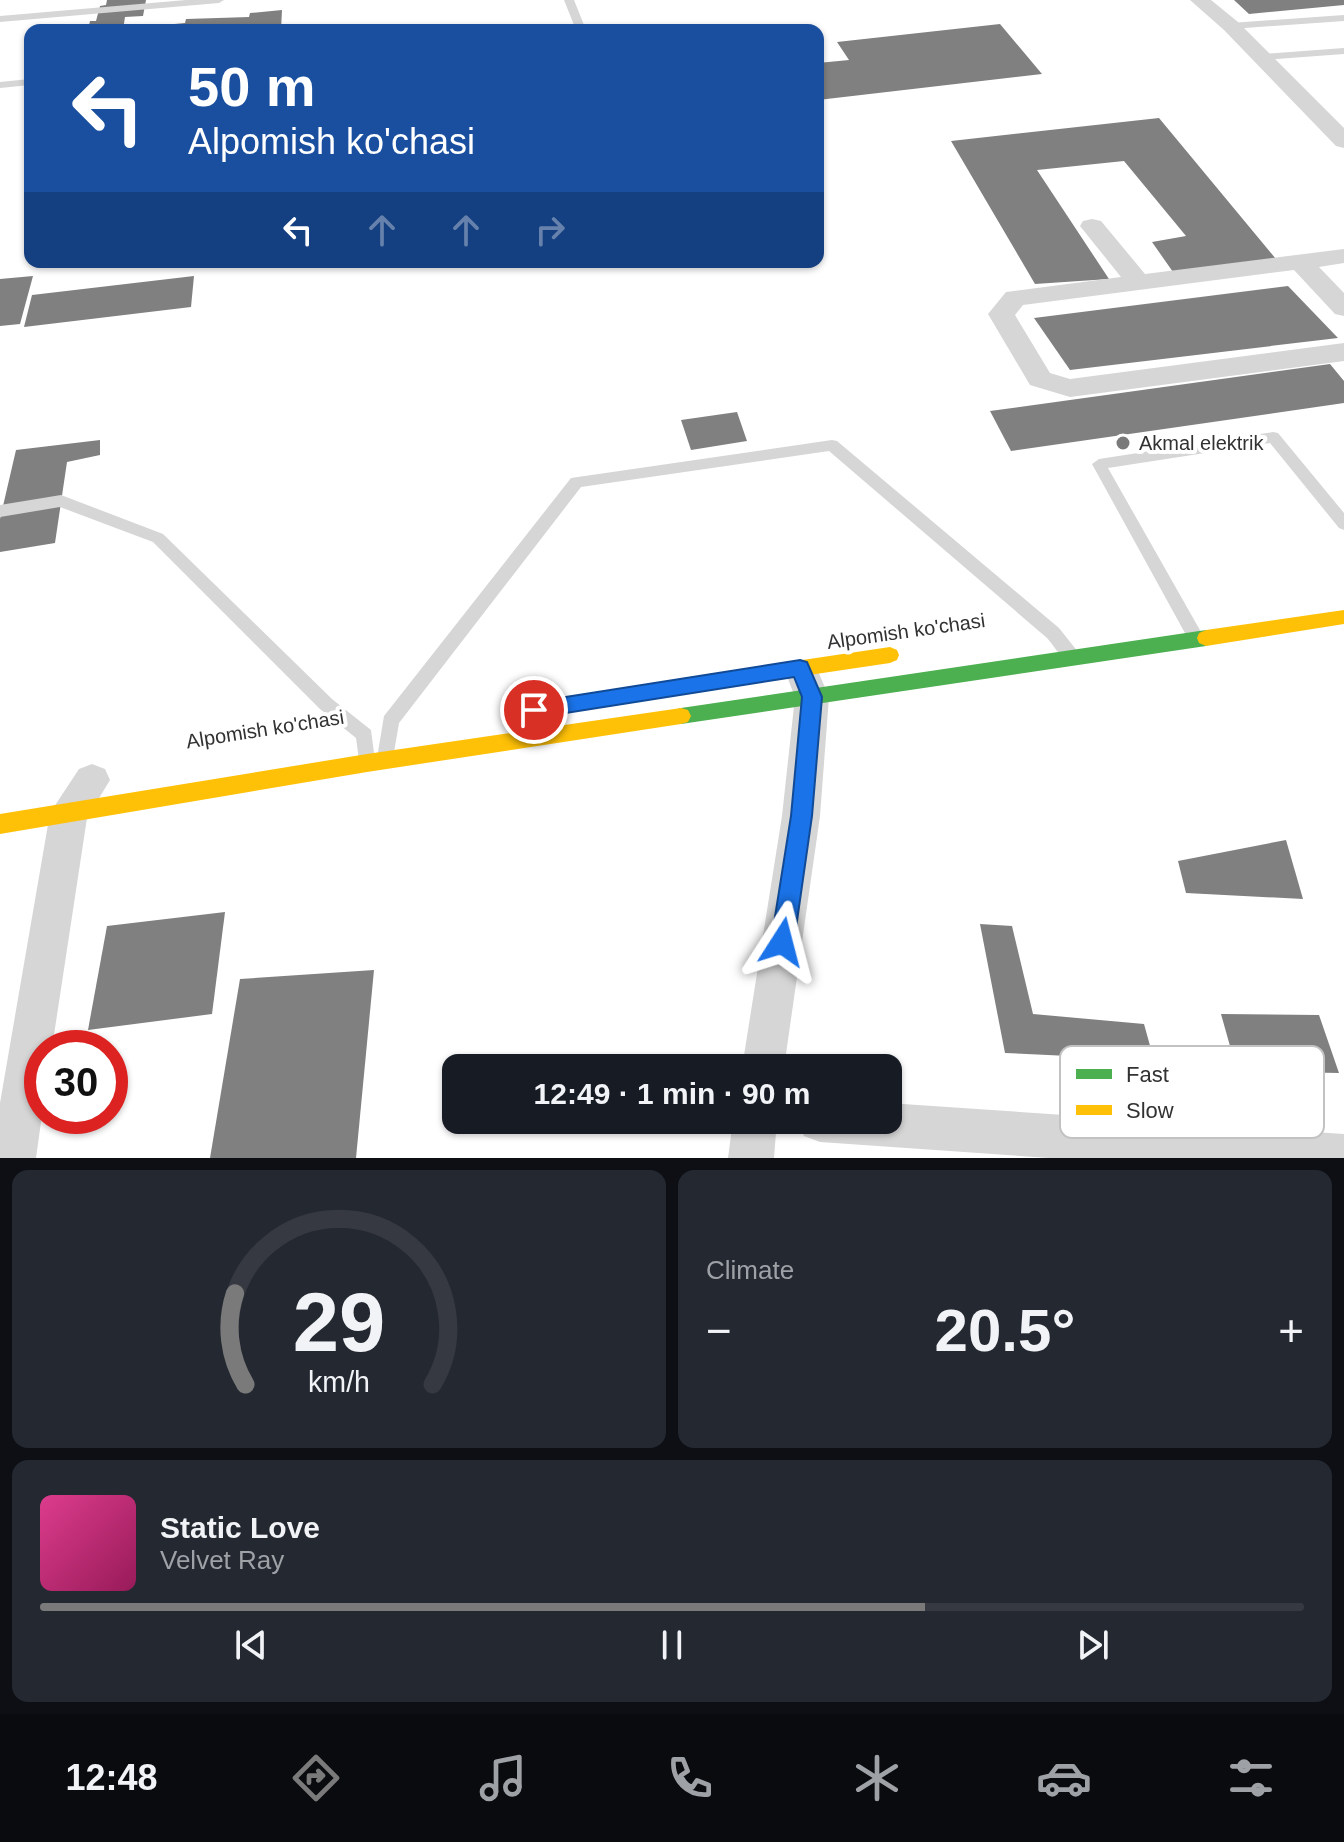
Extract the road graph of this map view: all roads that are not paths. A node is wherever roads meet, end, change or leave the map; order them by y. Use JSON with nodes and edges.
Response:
{"nodes":[{"id":1,"x":219,"y":0,"type":"edge"},
{"id":2,"x":569,"y":0,"type":"edge"},
{"id":3,"x":1199,"y":0,"type":"edge"},
{"id":4,"x":1344,"y":18,"type":"edge"},
{"id":5,"x":0,"y":19,"type":"edge"},
{"id":6,"x":579,"y":24,"type":"edge"},
{"id":7,"x":1231,"y":26,"type":"junction"},
{"id":8,"x":1344,"y":51,"type":"edge"},
{"id":9,"x":1263,"y":57,"type":"junction"},
{"id":10,"x":24,"y":83,"type":"edge"},
{"id":11,"x":0,"y":85,"type":"edge"},
{"id":12,"x":1344,"y":141,"type":"edge"},
{"id":13,"x":1092,"y":226,"type":"dead end"},
{"id":14,"x":1344,"y":256,"type":"edge"},
{"id":15,"x":1300,"y":262,"type":"junction"},
{"id":16,"x":1139,"y":283,"type":"junction"},
{"id":17,"x":1344,"y":308,"type":"edge"},
{"id":18,"x":1344,"y":352,"type":"edge"},
{"id":19,"x":0,"y":511,"type":"edge"},
{"id":20,"x":1344,"y":524,"type":"edge"},
{"id":21,"x":1344,"y":617,"type":"edge"},
{"id":22,"x":1082,"y":629,"type":"dead end"},
{"id":23,"x":1053,"y":633,"type":"junction"},
{"id":24,"x":1021,"y":638,"type":"dead end"},
{"id":25,"x":1197,"y":639,"type":"junction"},
{"id":26,"x":911,"y":653,"type":"dead end"},
{"id":27,"x":1075,"y":658,"type":"junction"},
{"id":28,"x":806,"y":682,"type":"junction"},
{"id":29,"x":693,"y":685,"type":"dead end"},
{"id":30,"x":394,"y":732,"type":"junction"},
{"id":31,"x":365,"y":735,"type":"junction"},
{"id":32,"x":334,"y":740,"type":"dead end"},
{"id":33,"x":386,"y":760,"type":"junction"},
{"id":34,"x":367,"y":763,"type":"junction"},
{"id":35,"x":82,"y":788,"type":"junction"},
{"id":36,"x":0,"y":824,"type":"edge"},
{"id":37,"x":765,"y":1054,"type":"edge"},
{"id":38,"x":902,"y":1126,"type":"edge"},
{"id":39,"x":754,"y":1134,"type":"edge"},
{"id":40,"x":1060,"y":1136,"type":"edge"},
{"id":41,"x":1082,"y":1138,"type":"edge"},
{"id":42,"x":1344,"y":1156,"type":"edge"},
{"id":43,"x":13,"y":1158,"type":"edge"},
{"id":44,"x":751,"y":1158,"type":"edge"}],
"edges":[{"from":1,"to":5,"type":"lane"},
{"from":2,"to":6,"type":"lane"},
{"from":3,"to":7,"type":"street"},
{"from":4,"to":7,"type":"lane"},
{"from":7,"to":9,"type":"street"},
{"from":8,"to":9,"type":"lane"},
{"from":9,"to":12,"type":"street"},
{"from":10,"to":11,"type":"lane"},
{"from":13,"to":16,"type":"street"},
{"from":14,"to":15,"type":"street"},
{"from":15,"to":16,"type":"street"},
{"from":15,"to":17,"type":"street"},
{"from":16,"to":18,"type":"street"},
{"from":19,"to":31,"type":"lane"},
{"from":20,"to":25,"type":"lane"},
{"from":21,"to":25,"type":"main road"},
{"from":22,"to":23,"type":"main road"},
{"from":23,"to":24,"type":"main road"},
{"from":23,"to":27,"type":"lane"},
{"from":23,"to":30,"type":"lane"},
{"from":25,"to":27,"type":"main road"},
{"from":26,"to":28,"type":"main road","name":"Alpomish ko'chasi"},
{"from":27,"to":28,"type":"main road"},
{"from":28,"to":29,"type":"main road","name":"Alpomish ko'chasi"},
{"from":28,"to":33,"type":"main road"},
{"from":28,"to":37,"type":"street"},
{"from":30,"to":31,"type":"main road","name":"Alpomish ko'chasi"},
{"from":30,"to":33,"type":"lane"},
{"from":31,"to":32,"type":"main road","name":"Alpomish ko'chasi"},
{"from":31,"to":34,"type":"lane"},
{"from":33,"to":34,"type":"main road"},
{"from":34,"to":35,"type":"main road"},
{"from":35,"to":36,"type":"main road"},
{"from":35,"to":43,"type":"street"},
{"from":38,"to":40,"type":"street"},
{"from":39,"to":44,"type":"street"},
{"from":41,"to":42,"type":"street"}]}
